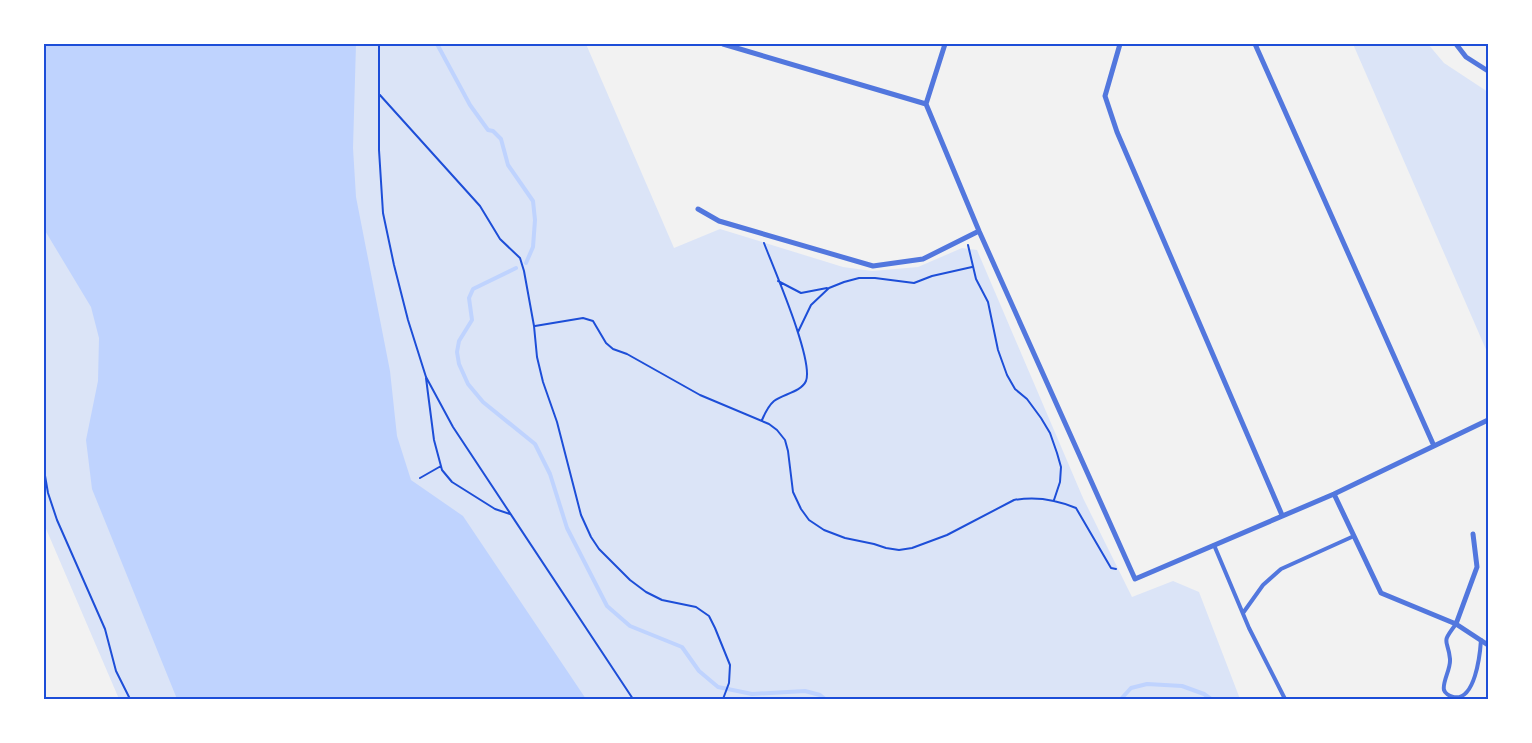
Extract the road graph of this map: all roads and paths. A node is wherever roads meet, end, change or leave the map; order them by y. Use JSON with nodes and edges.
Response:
{"nodes":[{"id":1,"x":379,"y":44,"type":"edge"},
{"id":2,"x":723,"y":44,"type":"edge"},
{"id":3,"x":945,"y":44,"type":"edge"},
{"id":4,"x":1120,"y":44,"type":"edge"},
{"id":5,"x":1255,"y":44,"type":"edge"},
{"id":6,"x":1456,"y":44,"type":"edge"},
{"id":7,"x":1488,"y":71,"type":"edge"},
{"id":8,"x":379,"y":94,"type":"junction"},
{"id":9,"x":926,"y":104,"type":"junction"},
{"id":10,"x":698,"y":209,"type":"dead end"},
{"id":11,"x":979,"y":232,"type":"junction"},
{"id":12,"x":761,"y":233,"type":"junction"},
{"id":13,"x":966,"y":238,"type":"junction"},
{"id":14,"x":972,"y":268,"type":"junction"},
{"id":15,"x":778,"y":281,"type":"junction"},
{"id":16,"x":829,"y":288,"type":"junction"},
{"id":17,"x":534,"y":326,"type":"junction"},
{"id":18,"x":798,"y":332,"type":"junction"},
{"id":19,"x":426,"y":377,"type":"junction"},
{"id":20,"x":762,"y":420,"type":"junction"},
{"id":21,"x":1488,"y":420,"type":"edge"},
{"id":22,"x":1434,"y":446,"type":"junction"},
{"id":23,"x":441,"y":466,"type":"junction"},
{"id":24,"x":44,"y":470,"type":"edge"},
{"id":25,"x":420,"y":478,"type":"dead end"},
{"id":26,"x":1334,"y":494,"type":"junction"},
{"id":27,"x":1054,"y":500,"type":"junction"},
{"id":28,"x":510,"y":514,"type":"junction"},
{"id":29,"x":1282,"y":515,"type":"junction"},
{"id":30,"x":1473,"y":534,"type":"dead end"},
{"id":31,"x":1354,"y":536,"type":"junction"},
{"id":32,"x":1214,"y":545,"type":"junction"},
{"id":33,"x":1116,"y":569,"type":"dead end"},
{"id":34,"x":1243,"y":613,"type":"junction"},
{"id":35,"x":1456,"y":624,"type":"junction"},
{"id":36,"x":1481,"y":640,"type":"junction"},
{"id":37,"x":1488,"y":645,"type":"edge"},
{"id":38,"x":130,"y":699,"type":"edge"},
{"id":39,"x":633,"y":699,"type":"edge"},
{"id":40,"x":723,"y":699,"type":"edge"},
{"id":41,"x":1285,"y":699,"type":"edge"}],
"edges":[{"from":1,"to":8,"type":"path"},
{"from":2,"to":9,"type":"street"},
{"from":3,"to":9,"type":"street"},
{"from":4,"to":29,"type":"street"},
{"from":5,"to":22,"type":"street"},
{"from":6,"to":7,"type":"street"},
{"from":8,"to":17,"type":"path"},
{"from":8,"to":19,"type":"path"},
{"from":9,"to":11,"type":"street"},
{"from":10,"to":12,"type":"street"},
{"from":11,"to":13,"type":"street"},
{"from":11,"to":32,"type":"street"},
{"from":12,"to":13,"type":"street"},
{"from":12,"to":15,"type":"path"},
{"from":13,"to":14,"type":"path"},
{"from":14,"to":16,"type":"path"},
{"from":14,"to":27,"type":"path"},
{"from":15,"to":16,"type":"path"},
{"from":15,"to":18,"type":"path"},
{"from":16,"to":18,"type":"path"},
{"from":17,"to":20,"type":"path"},
{"from":17,"to":40,"type":"path"},
{"from":18,"to":20,"type":"path"},
{"from":19,"to":23,"type":"path"},
{"from":19,"to":28,"type":"path"},
{"from":20,"to":27,"type":"path"},
{"from":21,"to":22,"type":"street"},
{"from":22,"to":26,"type":"street"},
{"from":23,"to":25,"type":"path"},
{"from":23,"to":28,"type":"path"},
{"from":24,"to":38,"type":"path"},
{"from":26,"to":29,"type":"street"},
{"from":26,"to":31,"type":"street"},
{"from":27,"to":33,"type":"path"},
{"from":28,"to":39,"type":"path"},
{"from":29,"to":32,"type":"street"},
{"from":30,"to":35,"type":"street"},
{"from":31,"to":34,"type":"lane"},
{"from":31,"to":35,"type":"street"},
{"from":32,"to":34,"type":"lane"},
{"from":34,"to":41,"type":"lane"},
{"from":35,"to":36,"type":"street"},
{"from":35,"to":36,"type":"lane"},
{"from":36,"to":37,"type":"street"}]}
